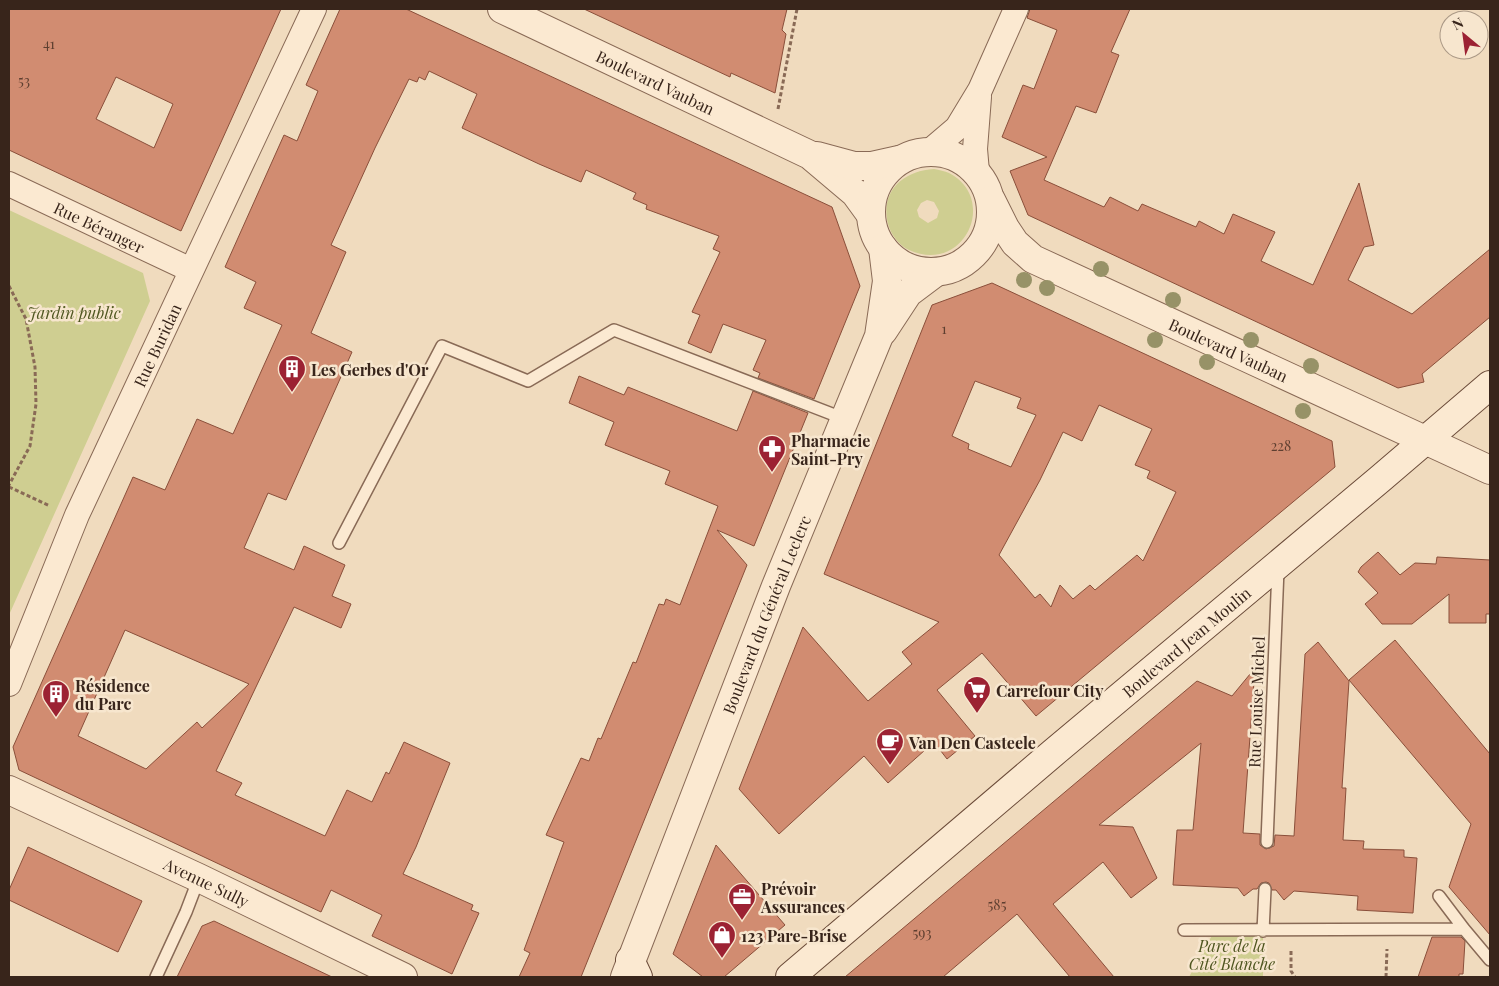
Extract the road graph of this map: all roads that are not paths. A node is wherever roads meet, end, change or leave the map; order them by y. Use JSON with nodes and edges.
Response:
{"nodes":[{"id":1,"x":314,"y":9,"type":"edge"},
{"id":2,"x":502,"y":9,"type":"edge"},
{"id":3,"x":1016,"y":9,"type":"edge"},
{"id":4,"x":980,"y":90,"type":"junction"},
{"id":5,"x":930,"y":151,"type":"junction"},
{"id":6,"x":810,"y":154,"type":"junction"},
{"id":7,"x":899,"y":160,"type":"junction"},
{"id":8,"x":978,"y":172,"type":"junction"},
{"id":9,"x":9,"y":184,"type":"edge"},
{"id":10,"x":991,"y":200,"type":"junction"},
{"id":11,"x":871,"y":215,"type":"junction"},
{"id":12,"x":883,"y":248,"type":"junction"},
{"id":13,"x":972,"y":256,"type":"junction"},
{"id":14,"x":1033,"y":259,"type":"junction"},
{"id":15,"x":191,"y":270,"type":"junction"},
{"id":16,"x":936,"y":272,"type":"junction"},
{"id":17,"x":879,"y":336,"type":"junction"},
{"id":18,"x":1490,"y":385,"type":"edge"},
{"id":19,"x":845,"y":419,"type":"junction"},
{"id":20,"x":1424,"y":441,"type":"junction"},
{"id":21,"x":1490,"y":470,"type":"edge"},
{"id":22,"x":339,"y":543,"type":"dead end"},
{"id":23,"x":1278,"y":564,"type":"junction"},
{"id":24,"x":9,"y":684,"type":"edge"},
{"id":25,"x":9,"y":790,"type":"edge"},
{"id":26,"x":1267,"y":842,"type":"dead end"},
{"id":27,"x":199,"y":878,"type":"junction"},
{"id":28,"x":1265,"y":890,"type":"dead end"},
{"id":29,"x":1439,"y":896,"type":"dead end"},
{"id":30,"x":1464,"y":929,"type":"junction"},
{"id":31,"x":1184,"y":930,"type":"dead end"},
{"id":32,"x":1263,"y":931,"type":"junction"},
{"id":33,"x":1490,"y":960,"type":"edge"},
{"id":34,"x":631,"y":972,"type":"edge"},
{"id":35,"x":156,"y":977,"type":"edge"},
{"id":36,"x":402,"y":977,"type":"edge"},
{"id":37,"x":790,"y":977,"type":"edge"}],
"edges":[{"from":1,"to":15,"type":"street","name":"Rue Buridan"},
{"from":2,"to":6,"type":"street","name":"Boulevard Vauban"},
{"from":3,"to":4,"type":"street"},
{"from":4,"to":5,"type":"street"},
{"from":4,"to":8,"type":"street"},
{"from":5,"to":7,"type":"street"},
{"from":5,"to":8,"type":"street"},
{"from":6,"to":7,"type":"street","name":"Boulevard Vauban"},
{"from":6,"to":11,"type":"street","name":"Boulevard Vauban"},
{"from":7,"to":11,"type":"street"},
{"from":8,"to":10,"type":"street"},
{"from":9,"to":15,"type":"street","name":"Rue Béranger"},
{"from":10,"to":13,"type":"street"},
{"from":10,"to":14,"type":"street","name":"Boulevard Vauban"},
{"from":11,"to":12,"type":"street"},
{"from":12,"to":16,"type":"street"},
{"from":12,"to":17,"type":"street","name":"Boulevard du Général Leclerc"},
{"from":13,"to":14,"type":"street","name":"Boulevard Vauban"},
{"from":13,"to":16,"type":"street"},
{"from":14,"to":20,"type":"street","name":"Boulevard Vauban"},
{"from":15,"to":24,"type":"street","name":"Rue Buridan"},
{"from":16,"to":17,"type":"street"},
{"from":17,"to":19,"type":"street","name":"Boulevard du Général Leclerc"},
{"from":18,"to":20,"type":"street","name":"Boulevard Jean Moulin"},
{"from":19,"to":22,"type":"lane"},
{"from":19,"to":34,"type":"street","name":"Boulevard du Général Leclerc"},
{"from":20,"to":21,"type":"street","name":"Boulevard Vauban"},
{"from":20,"to":23,"type":"street","name":"Boulevard Jean Moulin"},
{"from":23,"to":26,"type":"lane","name":"Rue Louise Michel"},
{"from":23,"to":37,"type":"street","name":"Boulevard Jean Moulin"},
{"from":25,"to":27,"type":"street","name":"Avenue Sully"},
{"from":27,"to":35,"type":"lane"},
{"from":27,"to":36,"type":"street","name":"Avenue Sully"},
{"from":28,"to":32,"type":"lane"},
{"from":29,"to":30,"type":"lane"},
{"from":30,"to":32,"type":"lane"},
{"from":30,"to":33,"type":"lane"},
{"from":31,"to":32,"type":"lane"}]}
